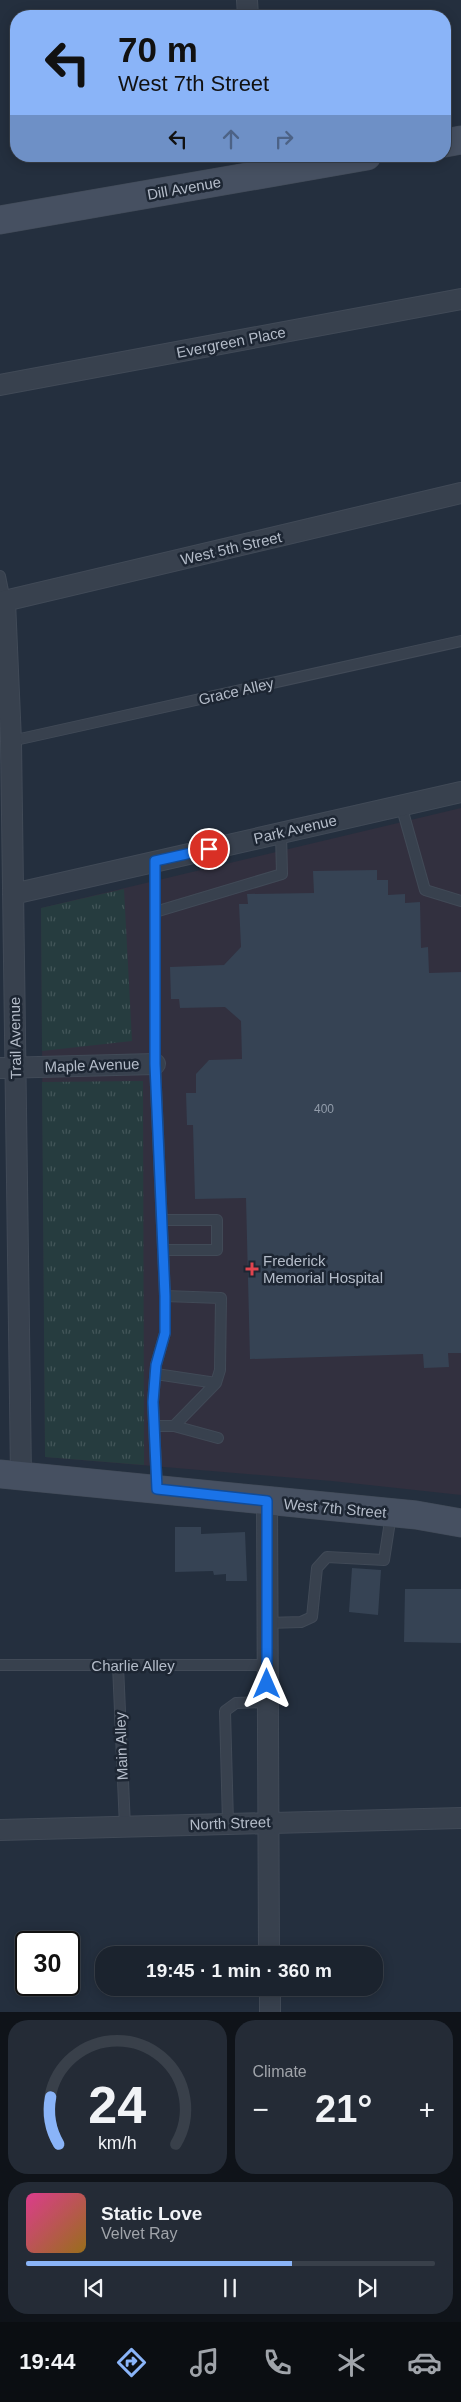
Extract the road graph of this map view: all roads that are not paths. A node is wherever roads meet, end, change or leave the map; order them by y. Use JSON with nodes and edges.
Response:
{"nodes":[{"id":1,"x":302,"y":162,"type":"edge"},
{"id":2,"x":258,"y":166,"type":"edge"},
{"id":3,"x":0,"y":220,"type":"edge"},
{"id":4,"x":461,"y":299,"type":"edge"},
{"id":5,"x":0,"y":385,"type":"edge"},
{"id":6,"x":461,"y":493,"type":"edge"},
{"id":7,"x":0,"y":576,"type":"edge"},
{"id":8,"x":3,"y":602,"type":"edge"},
{"id":9,"x":461,"y":641,"type":"edge"},
{"id":10,"x":11,"y":741,"type":"junction"},
{"id":11,"x":6,"y":778,"type":"edge"},
{"id":12,"x":461,"y":792,"type":"edge"},
{"id":13,"x":402,"y":805,"type":"junction"},
{"id":14,"x":281,"y":833,"type":"junction"},
{"id":15,"x":155,"y":861,"type":"junction"},
{"id":16,"x":461,"y":901,"type":"edge"},
{"id":17,"x":9,"y":902,"type":"edge"},
{"id":18,"x":155,"y":912,"type":"junction"},
{"id":19,"x":155,"y":1064,"type":"junction"},
{"id":20,"x":8,"y":1068,"type":"edge"},
{"id":21,"x":162,"y":1220,"type":"junction"},
{"id":22,"x":163,"y":1250,"type":"junction"},
{"id":23,"x":165,"y":1296,"type":"junction"},
{"id":24,"x":156,"y":1374,"type":"junction"},
{"id":25,"x":216,"y":1383,"type":"junction"},
{"id":26,"x":154,"y":1426,"type":"junction"},
{"id":27,"x":174,"y":1426,"type":"junction"},
{"id":28,"x":218,"y":1438,"type":"dead end"},
{"id":29,"x":10,"y":1475,"type":"edge"},
{"id":30,"x":157,"y":1489,"type":"junction"},
{"id":31,"x":267,"y":1501,"type":"junction"},
{"id":32,"x":391,"y":1512,"type":"junction"},
{"id":33,"x":461,"y":1522,"type":"edge"},
{"id":34,"x":267,"y":1623,"type":"junction"},
{"id":35,"x":0,"y":1665,"type":"edge"},
{"id":36,"x":118,"y":1665,"type":"junction"},
{"id":37,"x":266,"y":1665,"type":"junction"},
{"id":38,"x":267,"y":1702,"type":"junction"},
{"id":39,"x":461,"y":1818,"type":"edge"},
{"id":40,"x":267,"y":1822,"type":"junction"},
{"id":41,"x":228,"y":1824,"type":"junction"},
{"id":42,"x":125,"y":1826,"type":"junction"},
{"id":43,"x":0,"y":1830,"type":"edge"},
{"id":44,"x":269,"y":1946,"type":"edge"},
{"id":45,"x":270,"y":1996,"type":"edge"},
{"id":46,"x":270,"y":2012,"type":"edge"}],
"edges":[{"from":1,"to":2,"type":"main road","name":"Dill Avenue"},
{"from":2,"to":3,"type":"main road","name":"Dill Avenue"},
{"from":4,"to":5,"type":"street","name":"Evergreen Place"},
{"from":6,"to":8,"type":"street","name":"West 5th Street"},
{"from":7,"to":8,"type":"lane"},
{"from":8,"to":10,"type":"street","name":"Trail Avenue"},
{"from":9,"to":10,"type":"lane","name":"Grace Alley"},
{"from":10,"to":11,"type":"street","name":"Trail Avenue"},
{"from":11,"to":17,"type":"street","name":"Trail Avenue"},
{"from":12,"to":13,"type":"street","name":"Park Avenue"},
{"from":13,"to":14,"type":"street","name":"Park Avenue"},
{"from":13,"to":16,"type":"lane"},
{"from":14,"to":15,"type":"street","name":"Park Avenue"},
{"from":14,"to":18,"type":"lane"},
{"from":15,"to":17,"type":"street","name":"Park Avenue"},
{"from":15,"to":18,"type":"lane"},
{"from":17,"to":20,"type":"street","name":"Trail Avenue"},
{"from":18,"to":19,"type":"lane"},
{"from":19,"to":20,"type":"street","name":"Maple Avenue"},
{"from":19,"to":21,"type":"lane"},
{"from":20,"to":29,"type":"street","name":"Trail Avenue"},
{"from":21,"to":22,"type":"lane"},
{"from":21,"to":22,"type":"lane"},
{"from":22,"to":23,"type":"lane"},
{"from":23,"to":24,"type":"lane"},
{"from":23,"to":25,"type":"lane"},
{"from":24,"to":25,"type":"lane"},
{"from":24,"to":26,"type":"lane"},
{"from":25,"to":27,"type":"lane"},
{"from":26,"to":27,"type":"lane"},
{"from":26,"to":30,"type":"lane"},
{"from":27,"to":28,"type":"lane"},
{"from":29,"to":30,"type":"main road","name":"West 7th Street"},
{"from":30,"to":31,"type":"main road","name":"West 7th Street"},
{"from":31,"to":32,"type":"main road","name":"West 7th Street"},
{"from":31,"to":34,"type":"street"},
{"from":32,"to":33,"type":"main road","name":"West 7th Street"},
{"from":32,"to":34,"type":"lane"},
{"from":34,"to":37,"type":"street"},
{"from":35,"to":36,"type":"lane","name":"Charlie Alley"},
{"from":36,"to":37,"type":"lane","name":"Charlie Alley"},
{"from":36,"to":42,"type":"lane","name":"Main Alley"},
{"from":37,"to":38,"type":"street"},
{"from":38,"to":40,"type":"street"},
{"from":38,"to":41,"type":"lane"},
{"from":39,"to":40,"type":"street","name":"North Street"},
{"from":40,"to":41,"type":"street","name":"North Street"},
{"from":40,"to":44,"type":"street"},
{"from":41,"to":42,"type":"street","name":"North Street"},
{"from":42,"to":43,"type":"street","name":"North Street"},
{"from":45,"to":46,"type":"street"}]}
